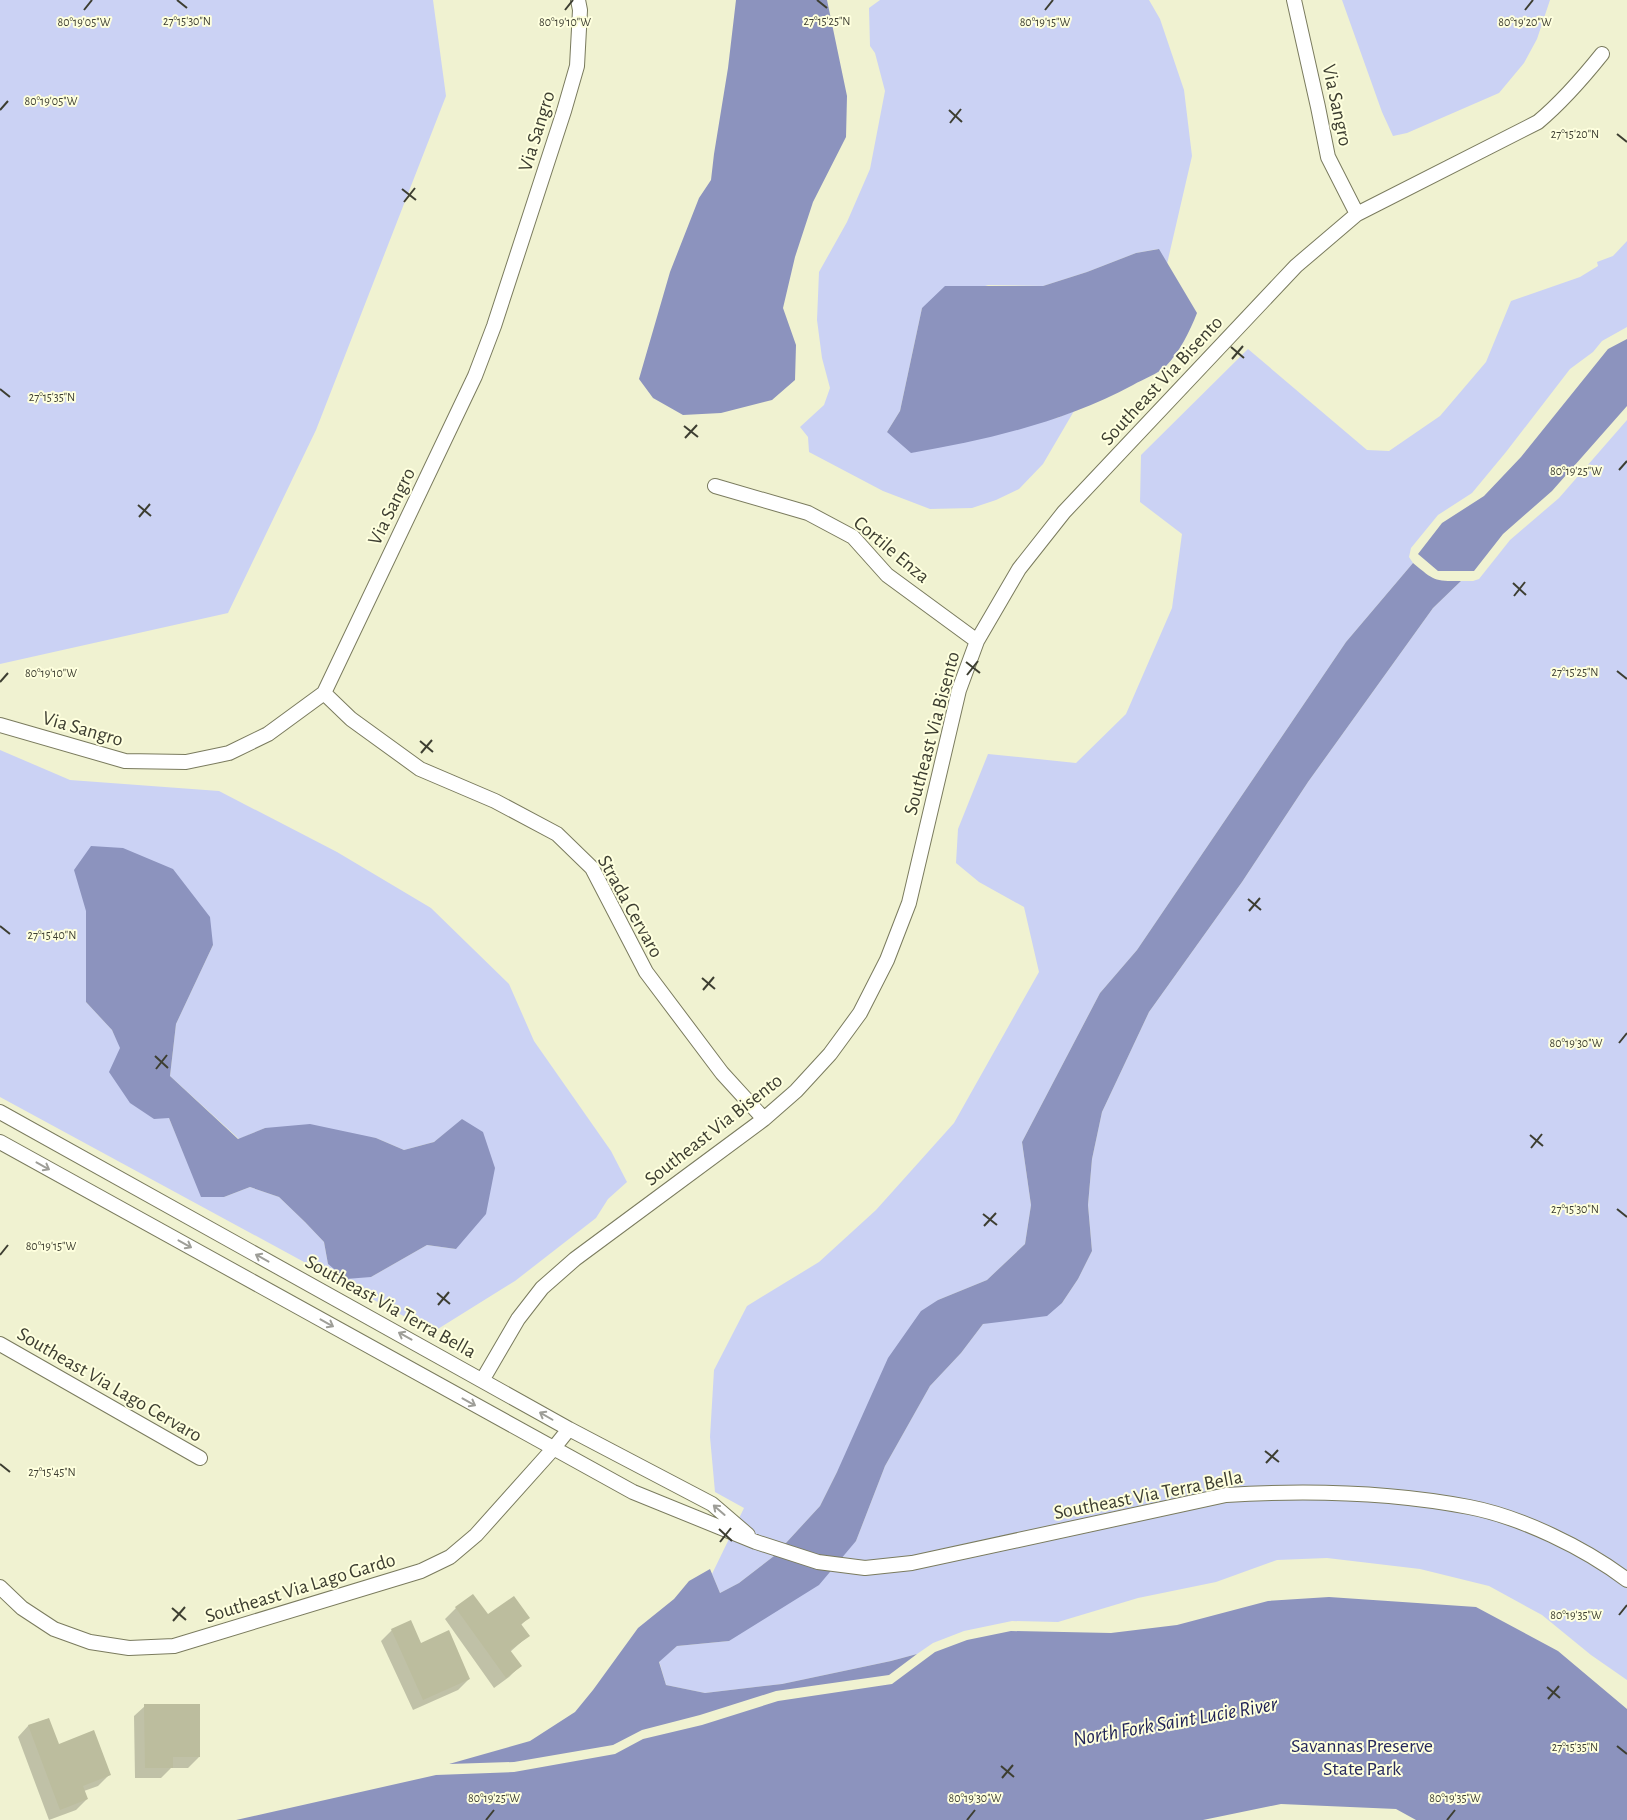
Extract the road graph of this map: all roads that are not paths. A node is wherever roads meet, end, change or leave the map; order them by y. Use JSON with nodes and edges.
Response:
{"nodes":[{"id":1,"x":578,"y":0,"type":"edge"},
{"id":2,"x":1294,"y":0,"type":"edge"},
{"id":3,"x":1602,"y":54,"type":"dead end"},
{"id":4,"x":1357,"y":214,"type":"junction"},
{"id":5,"x":715,"y":486,"type":"dead end"},
{"id":6,"x":977,"y":641,"type":"junction"},
{"id":7,"x":324,"y":694,"type":"junction"},
{"id":8,"x":0,"y":724,"type":"edge"},
{"id":9,"x":0,"y":1112,"type":"edge"},
{"id":10,"x":764,"y":1119,"type":"junction"},
{"id":11,"x":0,"y":1142,"type":"edge"},
{"id":12,"x":0,"y":1344,"type":"edge"},
{"id":13,"x":483,"y":1379,"type":"junction"},
{"id":14,"x":569,"y":1428,"type":"junction"},
{"id":15,"x":553,"y":1449,"type":"junction"},
{"id":16,"x":200,"y":1458,"type":"dead end"},
{"id":17,"x":756,"y":1542,"type":"junction"},
{"id":18,"x":1627,"y":1580,"type":"edge"},
{"id":19,"x":0,"y":1588,"type":"edge"}],
"edges":[{"from":1,"to":7,"type":"street","name":"Via Sangro"},
{"from":2,"to":4,"type":"street","name":"Via Sangro"},
{"from":3,"to":4,"type":"street","name":"Southeast Via Bisento"},
{"from":4,"to":6,"type":"street","name":"Southeast Via Bisento"},
{"from":5,"to":6,"type":"street","name":"Cortile Enza"},
{"from":6,"to":10,"type":"street","name":"Southeast Via Bisento"},
{"from":7,"to":8,"type":"street","name":"Via Sangro"},
{"from":7,"to":10,"type":"street","name":"Strada Cervaro"},
{"from":13,"to":9,"type":"street","name":"Southeast Via Terra Bella","one_way":true},
{"from":10,"to":13,"type":"street","name":"Southeast Via Bisento"},
{"from":11,"to":15,"type":"street","name":"Southeast Via Terra Bella","one_way":true},
{"from":12,"to":16,"type":"street","name":"Southeast Via Lago Cervaro"},
{"from":14,"to":13,"type":"street","name":"Southeast Via Terra Bella","one_way":true},
{"from":14,"to":15,"type":"street","name":"Southeast Via Lago Gardo"},
{"from":17,"to":14,"type":"street","name":"Southeast Via Terra Bella","one_way":true},
{"from":15,"to":17,"type":"street","name":"Southeast Via Terra Bella"},
{"from":15,"to":19,"type":"street","name":"Southeast Via Lago Gardo"},
{"from":17,"to":18,"type":"street","name":"Southeast Via Terra Bella"}]}
